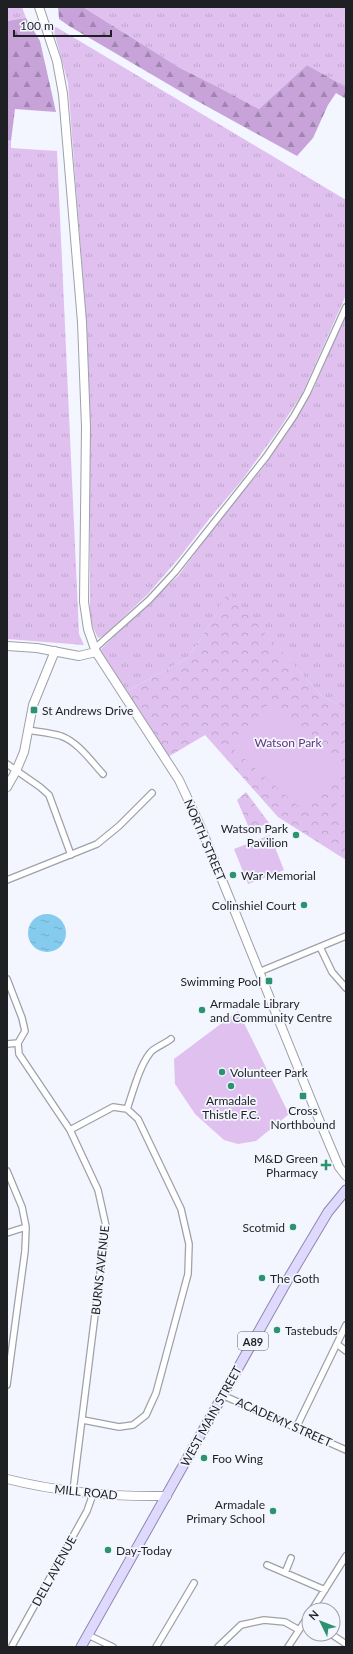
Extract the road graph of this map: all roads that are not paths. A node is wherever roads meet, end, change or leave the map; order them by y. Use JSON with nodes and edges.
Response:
{"nodes":[{"id":1,"x":39,"y":7,"type":"edge"},
{"id":2,"x":346,"y":307,"type":"edge"},
{"id":3,"x":7,"y":646,"type":"edge"},
{"id":4,"x":55,"y":651,"type":"junction"},
{"id":5,"x":95,"y":651,"type":"junction"},
{"id":6,"x":28,"y":730,"type":"junction"},
{"id":7,"x":7,"y":764,"type":"edge"},
{"id":8,"x":16,"y":771,"type":"junction"},
{"id":9,"x":103,"y":774,"type":"dead end"},
{"id":10,"x":7,"y":787,"type":"edge"},
{"id":11,"x":152,"y":793,"type":"dead end"},
{"id":12,"x":71,"y":854,"type":"junction"},
{"id":13,"x":7,"y":880,"type":"edge"},
{"id":14,"x":346,"y":936,"type":"edge"},
{"id":15,"x":320,"y":947,"type":"junction"},
{"id":16,"x":259,"y":972,"type":"junction"},
{"id":17,"x":7,"y":979,"type":"edge"},
{"id":18,"x":346,"y":988,"type":"edge"},
{"id":19,"x":171,"y":1039,"type":"dead end"},
{"id":20,"x":18,"y":1043,"type":"junction"},
{"id":21,"x":7,"y":1044,"type":"edge"},
{"id":22,"x":127,"y":1109,"type":"junction"},
{"id":23,"x":70,"y":1130,"type":"junction"},
{"id":24,"x":7,"y":1171,"type":"edge"},
{"id":25,"x":346,"y":1176,"type":"edge"},
{"id":26,"x":346,"y":1190,"type":"edge"},
{"id":27,"x":26,"y":1227,"type":"junction"},
{"id":28,"x":7,"y":1233,"type":"edge"},
{"id":29,"x":346,"y":1325,"type":"edge"},
{"id":30,"x":337,"y":1344,"type":"junction"},
{"id":31,"x":346,"y":1351,"type":"edge"},
{"id":32,"x":7,"y":1385,"type":"edge"},
{"id":33,"x":222,"y":1395,"type":"junction"},
{"id":34,"x":83,"y":1420,"type":"junction"},
{"id":35,"x":296,"y":1428,"type":"junction"},
{"id":36,"x":346,"y":1450,"type":"edge"},
{"id":37,"x":7,"y":1479,"type":"edge"},
{"id":38,"x":73,"y":1491,"type":"junction"},
{"id":39,"x":93,"y":1494,"type":"junction"},
{"id":40,"x":167,"y":1496,"type":"junction"},
{"id":41,"x":346,"y":1556,"type":"edge"},
{"id":42,"x":291,"y":1558,"type":"dead end"},
{"id":43,"x":267,"y":1566,"type":"dead end"},
{"id":44,"x":286,"y":1573,"type":"junction"},
{"id":45,"x":194,"y":1583,"type":"dead end"},
{"id":46,"x":325,"y":1590,"type":"junction"},
{"id":47,"x":317,"y":1602,"type":"edge"},
{"id":48,"x":301,"y":1627,"type":"edge"},
{"id":49,"x":299,"y":1630,"type":"junction"},
{"id":50,"x":88,"y":1635,"type":"junction"},
{"id":51,"x":12,"y":1646,"type":"dead end"},
{"id":52,"x":81,"y":1647,"type":"edge"},
{"id":53,"x":113,"y":1647,"type":"edge"},
{"id":54,"x":156,"y":1647,"type":"edge"},
{"id":55,"x":218,"y":1647,"type":"edge"},
{"id":56,"x":288,"y":1647,"type":"edge"}],
"edges":[{"from":1,"to":5,"type":"main road","name":"NORTH STREET"},
{"from":2,"to":5,"type":"street"},
{"from":3,"to":4,"type":"main road"},
{"from":4,"to":5,"type":"main road"},
{"from":4,"to":6,"type":"main road"},
{"from":5,"to":16,"type":"main road","name":"NORTH STREET"},
{"from":6,"to":8,"type":"main road"},
{"from":6,"to":9,"type":"street"},
{"from":7,"to":8,"type":"street"},
{"from":8,"to":10,"type":"main road"},
{"from":8,"to":12,"type":"street"},
{"from":11,"to":12,"type":"street"},
{"from":12,"to":13,"type":"street"},
{"from":14,"to":15,"type":"street"},
{"from":15,"to":16,"type":"street"},
{"from":15,"to":18,"type":"street"},
{"from":16,"to":25,"type":"main road","name":"NORTH STREET"},
{"from":17,"to":20,"type":"street"},
{"from":19,"to":22,"type":"street"},
{"from":20,"to":21,"type":"street"},
{"from":20,"to":23,"type":"street","name":"BURNS AVENUE"},
{"from":22,"to":23,"type":"street"},
{"from":22,"to":34,"type":"street"},
{"from":23,"to":34,"type":"street","name":"BURNS AVENUE"},
{"from":24,"to":27,"type":"street"},
{"from":26,"to":33,"type":"main road","name":"WEST MAIN STREET","number":"A89"},
{"from":27,"to":28,"type":"street"},
{"from":27,"to":32,"type":"street"},
{"from":29,"to":30,"type":"street"},
{"from":30,"to":31,"type":"street"},
{"from":30,"to":35,"type":"street"},
{"from":33,"to":35,"type":"street","name":"ACADEMY STREET"},
{"from":33,"to":40,"type":"main road","name":"WEST MAIN STREET","number":"A89"},
{"from":34,"to":38,"type":"street","name":"BURNS AVENUE"},
{"from":35,"to":36,"type":"street","name":"ACADEMY STREET"},
{"from":37,"to":38,"type":"main road","name":"MILL ROAD"},
{"from":38,"to":39,"type":"main road","name":"MILL ROAD"},
{"from":39,"to":40,"type":"main road","name":"MILL ROAD"},
{"from":39,"to":51,"type":"street","name":"DELL AVENUE"},
{"from":40,"to":50,"type":"main road","name":"WEST MAIN STREET","number":"A89"},
{"from":41,"to":46,"type":"street"},
{"from":42,"to":44,"type":"street"},
{"from":43,"to":44,"type":"street"},
{"from":44,"to":46,"type":"street"},
{"from":45,"to":54,"type":"street"},
{"from":46,"to":47,"type":"street"},
{"from":48,"to":49,"type":"street"},
{"from":49,"to":55,"type":"street"},
{"from":49,"to":56,"type":"street"},
{"from":50,"to":52,"type":"main road","name":"WEST MAIN STREET","number":"A89"},
{"from":50,"to":53,"type":"street"}]}
